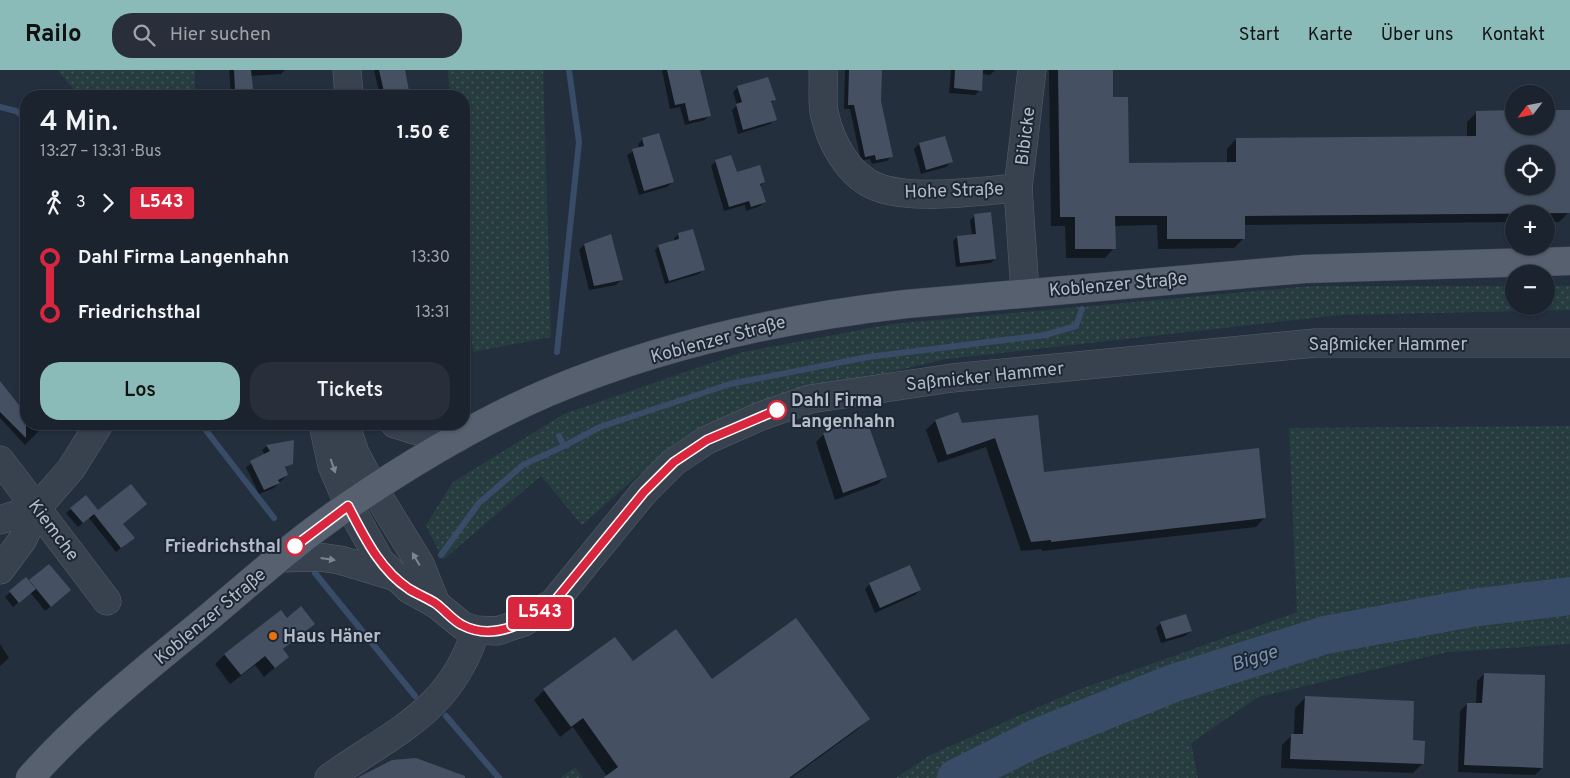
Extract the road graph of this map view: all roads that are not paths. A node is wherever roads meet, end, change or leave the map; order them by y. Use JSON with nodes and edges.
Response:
{"nodes":[{"id":1,"x":347,"y":70,"type":"edge"},
{"id":2,"x":823,"y":70,"type":"edge"},
{"id":3,"x":1032,"y":70,"type":"edge"},
{"id":4,"x":349,"y":90,"type":"edge"},
{"id":5,"x":1018,"y":188,"type":"junction"},
{"id":6,"x":1570,"y":261,"type":"edge"},
{"id":7,"x":1025,"y":292,"type":"junction"},
{"id":8,"x":1570,"y":344,"type":"edge"},
{"id":9,"x":96,"y":430,"type":"edge"},
{"id":10,"x":324,"y":430,"type":"edge"},
{"id":11,"x":347,"y":430,"type":"edge"},
{"id":12,"x":414,"y":430,"type":"edge"},
{"id":13,"x":457,"y":438,"type":"junction"},
{"id":14,"x":0,"y":460,"type":"edge"},
{"id":15,"x":374,"y":489,"type":"junction"},
{"id":16,"x":348,"y":506,"type":"junction"},
{"id":17,"x":37,"y":508,"type":"junction"},
{"id":18,"x":0,"y":520,"type":"edge"},
{"id":19,"x":280,"y":558,"type":"junction"},
{"id":20,"x":0,"y":570,"type":"edge"},
{"id":21,"x":393,"y":576,"type":"junction"},
{"id":22,"x":107,"y":602,"type":"dead end"},
{"id":23,"x":436,"y":604,"type":"junction"},
{"id":24,"x":476,"y":630,"type":"junction"},
{"id":25,"x":30,"y":778,"type":"edge"},
{"id":26,"x":329,"y":778,"type":"edge"}],
"edges":[{"from":1,"to":4,"type":"street"},
{"from":2,"to":5,"type":"street","name":"Hohe Straße"},
{"from":3,"to":5,"type":"street","name":"Bibicke"},
{"from":5,"to":7,"type":"street","name":"Bibicke"},
{"from":6,"to":7,"type":"main road","name":"Koblenzer Straße"},
{"from":7,"to":13,"type":"main road","name":"Koblenzer Straße"},
{"from":8,"to":24,"type":"street","name":"Saßmicker Hammer"},
{"from":9,"to":17,"type":"street"},
{"from":10,"to":16,"type":"street","name":"Saßmicker Hammer","one_way":true},
{"from":11,"to":15,"type":"street","name":"Saßmicker Hammer"},
{"from":12,"to":13,"type":"street"},
{"from":13,"to":15,"type":"main road","name":"Koblenzer Straße"},
{"from":14,"to":17,"type":"street","name":"Kiemche"},
{"from":15,"to":16,"type":"main road","name":"Koblenzer Straße"},
{"from":23,"to":15,"type":"street","name":"Saßmicker Hammer","one_way":true},
{"from":16,"to":19,"type":"main road","name":"Koblenzer Straße"},
{"from":16,"to":21,"type":"street","name":"Saßmicker Hammer"},
{"from":17,"to":18,"type":"street"},
{"from":17,"to":20,"type":"street"},
{"from":17,"to":22,"type":"street","name":"Kiemche"},
{"from":19,"to":21,"type":"street","name":"Saßmicker Hammer","one_way":true},
{"from":19,"to":25,"type":"main road","name":"Koblenzer Straße"},
{"from":21,"to":23,"type":"street","name":"Saßmicker Hammer"},
{"from":23,"to":24,"type":"street","name":"Saßmicker Hammer"},
{"from":24,"to":26,"type":"street"}]}
